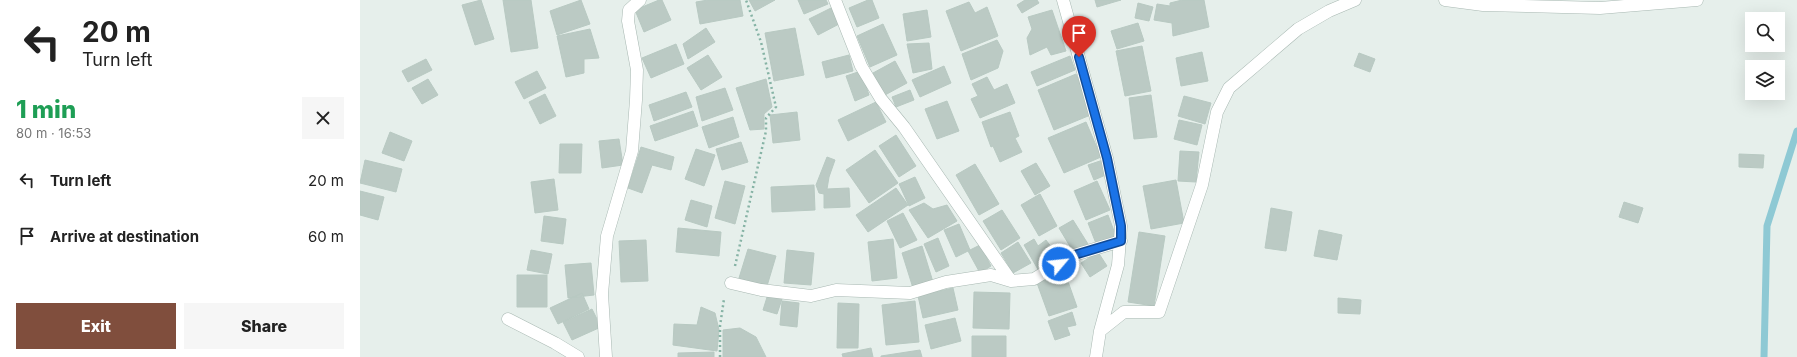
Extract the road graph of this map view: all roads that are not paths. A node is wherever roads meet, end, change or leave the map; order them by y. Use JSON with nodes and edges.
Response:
{"nodes":[{"id":1,"x":640,"y":0,"type":"edge"},
{"id":2,"x":835,"y":0,"type":"edge"},
{"id":3,"x":1063,"y":0,"type":"edge"},
{"id":4,"x":1355,"y":0,"type":"edge"},
{"id":5,"x":1446,"y":0,"type":"edge"},
{"id":6,"x":1697,"y":0,"type":"edge"},
{"id":7,"x":1121,"y":241,"type":"junction"},
{"id":8,"x":1011,"y":281,"type":"junction"},
{"id":9,"x":731,"y":283,"type":"road end"},
{"id":10,"x":508,"y":319,"type":"dead end"},
{"id":11,"x":1100,"y":331,"type":"junction"},
{"id":12,"x":578,"y":357,"type":"edge"},
{"id":13,"x":606,"y":357,"type":"edge"},
{"id":14,"x":1096,"y":357,"type":"edge"}],
"edges":[{"from":1,"to":13,"type":"street"},
{"from":2,"to":8,"type":"street"},
{"from":3,"to":7,"type":"street"},
{"from":4,"to":11,"type":"street"},
{"from":5,"to":6,"type":"street"},
{"from":7,"to":8,"type":"street"},
{"from":7,"to":11,"type":"street"},
{"from":8,"to":9,"type":"street"},
{"from":10,"to":12,"type":"street"},
{"from":11,"to":14,"type":"street"}]}
